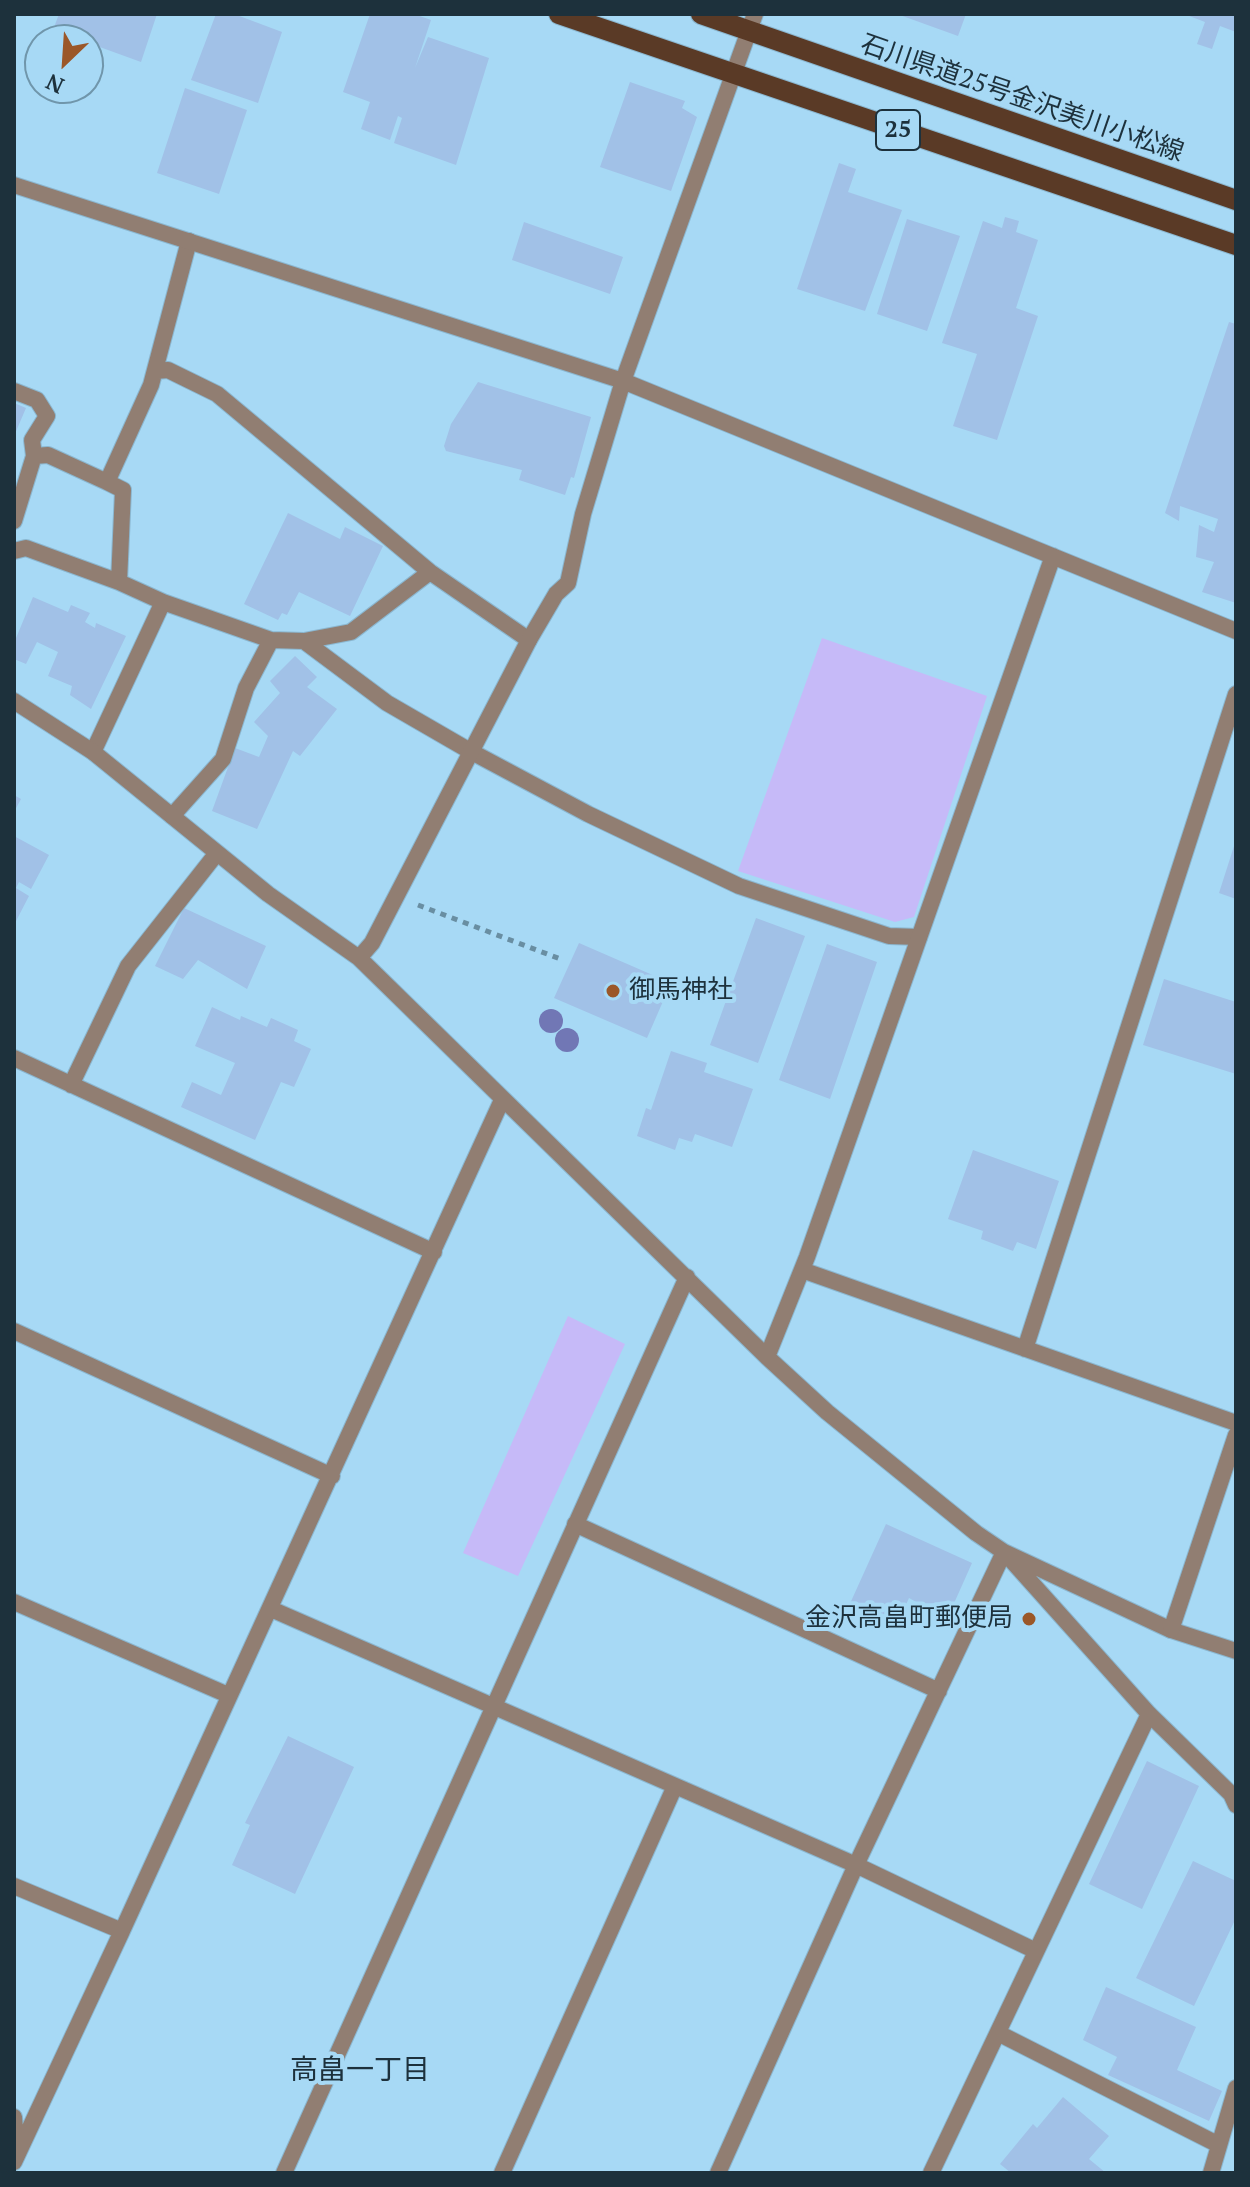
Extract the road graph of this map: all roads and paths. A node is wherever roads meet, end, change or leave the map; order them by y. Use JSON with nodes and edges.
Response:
{"nodes":[{"id":1,"x":559,"y":14,"type":"edge"},
{"id":2,"x":701,"y":14,"type":"edge"},
{"id":3,"x":752,"y":22,"type":"edge"},
{"id":4,"x":734,"y":74,"type":"junction"},
{"id":5,"x":14,"y":185,"type":"edge"},
{"id":6,"x":1236,"y":200,"type":"edge"},
{"id":7,"x":189,"y":241,"type":"junction"},
{"id":8,"x":1236,"y":245,"type":"edge"},
{"id":9,"x":155,"y":371,"type":"junction"},
{"id":10,"x":623,"y":381,"type":"junction"},
{"id":11,"x":14,"y":391,"type":"edge"},
{"id":12,"x":34,"y":456,"type":"junction"},
{"id":13,"x":107,"y":482,"type":"junction"},
{"id":14,"x":14,"y":521,"type":"edge"},
{"id":15,"x":14,"y":551,"type":"edge"},
{"id":16,"x":1053,"y":556,"type":"junction"},
{"id":17,"x":430,"y":572,"type":"junction"},
{"id":18,"x":119,"y":582,"type":"junction"},
{"id":19,"x":163,"y":602,"type":"junction"},
{"id":20,"x":1236,"y":631,"type":"edge"},
{"id":21,"x":271,"y":640,"type":"junction"},
{"id":22,"x":529,"y":640,"type":"junction"},
{"id":23,"x":304,"y":641,"type":"junction"},
{"id":24,"x":1236,"y":694,"type":"edge"},
{"id":25,"x":14,"y":701,"type":"edge"},
{"id":26,"x":470,"y":751,"type":"junction"},
{"id":27,"x":93,"y":752,"type":"junction"},
{"id":28,"x":172,"y":816,"type":"junction"},
{"id":29,"x":217,"y":853,"type":"junction"},
{"id":30,"x":395,"y":896,"type":"junction"},
{"id":31,"x":919,"y":937,"type":"junction"},
{"id":32,"x":359,"y":958,"type":"junction"},
{"id":33,"x":563,"y":960,"type":"dead end"},
{"id":34,"x":14,"y":1058,"type":"edge"},
{"id":35,"x":71,"y":1085,"type":"junction"},
{"id":36,"x":502,"y":1100,"type":"junction"},
{"id":37,"x":434,"y":1252,"type":"junction"},
{"id":38,"x":802,"y":1270,"type":"junction"},
{"id":39,"x":687,"y":1277,"type":"junction"},
{"id":40,"x":14,"y":1331,"type":"edge"},
{"id":41,"x":1025,"y":1349,"type":"junction"},
{"id":42,"x":767,"y":1357,"type":"junction"},
{"id":43,"x":1236,"y":1423,"type":"edge"},
{"id":44,"x":1236,"y":1435,"type":"edge"},
{"id":45,"x":332,"y":1476,"type":"junction"},
{"id":46,"x":575,"y":1524,"type":"junction"},
{"id":47,"x":1004,"y":1552,"type":"junction"},
{"id":48,"x":14,"y":1602,"type":"edge"},
{"id":49,"x":271,"y":1609,"type":"junction"},
{"id":50,"x":1171,"y":1630,"type":"junction"},
{"id":51,"x":1236,"y":1651,"type":"edge"},
{"id":52,"x":939,"y":1691,"type":"junction"},
{"id":53,"x":228,"y":1695,"type":"junction"},
{"id":54,"x":492,"y":1706,"type":"junction"},
{"id":55,"x":1149,"y":1714,"type":"junction"},
{"id":56,"x":675,"y":1786,"type":"junction"},
{"id":57,"x":1236,"y":1805,"type":"edge"},
{"id":58,"x":856,"y":1865,"type":"junction"},
{"id":59,"x":14,"y":1886,"type":"edge"},
{"id":60,"x":122,"y":1931,"type":"junction"},
{"id":61,"x":1036,"y":1951,"type":"junction"},
{"id":62,"x":998,"y":2033,"type":"junction"},
{"id":63,"x":1236,"y":2088,"type":"edge"},
{"id":64,"x":14,"y":2117,"type":"edge"},
{"id":65,"x":1217,"y":2144,"type":"junction"},
{"id":66,"x":16,"y":2159,"type":"edge"},
{"id":67,"x":284,"y":2173,"type":"edge"},
{"id":68,"x":502,"y":2173,"type":"edge"},
{"id":69,"x":718,"y":2173,"type":"edge"},
{"id":70,"x":931,"y":2173,"type":"edge"},
{"id":71,"x":1211,"y":2173,"type":"edge"}],
"edges":[{"from":1,"to":4,"type":"main road","number":"25"},
{"from":2,"to":3,"type":"main road","name":"石川県道25号金沢美川小松線","number":"25"},
{"from":3,"to":4,"type":"street"},
{"from":3,"to":6,"type":"main road","name":"石川県道25号金沢美川小松線","number":"25"},
{"from":4,"to":8,"type":"main road","number":"25"},
{"from":4,"to":10,"type":"street"},
{"from":5,"to":7,"type":"street"},
{"from":7,"to":9,"type":"street"},
{"from":7,"to":10,"type":"street"},
{"from":9,"to":13,"type":"street"},
{"from":9,"to":17,"type":"street"},
{"from":10,"to":16,"type":"street"},
{"from":10,"to":22,"type":"street"},
{"from":11,"to":12,"type":"street"},
{"from":12,"to":13,"type":"street"},
{"from":12,"to":14,"type":"street"},
{"from":13,"to":18,"type":"street"},
{"from":15,"to":18,"type":"street"},
{"from":16,"to":20,"type":"street"},
{"from":16,"to":31,"type":"street"},
{"from":17,"to":22,"type":"street"},
{"from":17,"to":23,"type":"street"},
{"from":18,"to":19,"type":"street"},
{"from":19,"to":21,"type":"street"},
{"from":19,"to":27,"type":"street"},
{"from":21,"to":23,"type":"street"},
{"from":21,"to":28,"type":"street"},
{"from":22,"to":26,"type":"street"},
{"from":23,"to":26,"type":"street"},
{"from":24,"to":41,"type":"street"},
{"from":25,"to":27,"type":"street"},
{"from":26,"to":30,"type":"street"},
{"from":26,"to":31,"type":"street"},
{"from":27,"to":28,"type":"street"},
{"from":28,"to":29,"type":"street"},
{"from":29,"to":32,"type":"street"},
{"from":29,"to":35,"type":"street"},
{"from":30,"to":32,"type":"street"},
{"from":30,"to":33,"type":"path"},
{"from":31,"to":38,"type":"street"},
{"from":32,"to":36,"type":"street"},
{"from":34,"to":35,"type":"street"},
{"from":35,"to":37,"type":"street"},
{"from":36,"to":37,"type":"street"},
{"from":36,"to":39,"type":"street"},
{"from":37,"to":45,"type":"street"},
{"from":38,"to":41,"type":"street"},
{"from":38,"to":42,"type":"street"},
{"from":39,"to":42,"type":"street"},
{"from":39,"to":46,"type":"street"},
{"from":40,"to":45,"type":"street"},
{"from":41,"to":43,"type":"street"},
{"from":42,"to":47,"type":"street"},
{"from":44,"to":50,"type":"street"},
{"from":45,"to":49,"type":"street"},
{"from":46,"to":52,"type":"street"},
{"from":46,"to":54,"type":"street"},
{"from":47,"to":50,"type":"street"},
{"from":47,"to":52,"type":"street"},
{"from":47,"to":55,"type":"street"},
{"from":48,"to":53,"type":"street"},
{"from":49,"to":53,"type":"street"},
{"from":49,"to":54,"type":"street"},
{"from":50,"to":51,"type":"street"},
{"from":52,"to":58,"type":"street"},
{"from":53,"to":60,"type":"street"},
{"from":54,"to":56,"type":"street"},
{"from":54,"to":67,"type":"street"},
{"from":55,"to":57,"type":"street"},
{"from":55,"to":61,"type":"street"},
{"from":56,"to":58,"type":"street"},
{"from":56,"to":68,"type":"street"},
{"from":58,"to":61,"type":"street"},
{"from":58,"to":69,"type":"street"},
{"from":59,"to":60,"type":"street"},
{"from":60,"to":66,"type":"street"},
{"from":61,"to":62,"type":"street"},
{"from":62,"to":65,"type":"street"},
{"from":62,"to":70,"type":"street"},
{"from":63,"to":65,"type":"street"},
{"from":64,"to":66,"type":"street"},
{"from":65,"to":71,"type":"street"}]}
